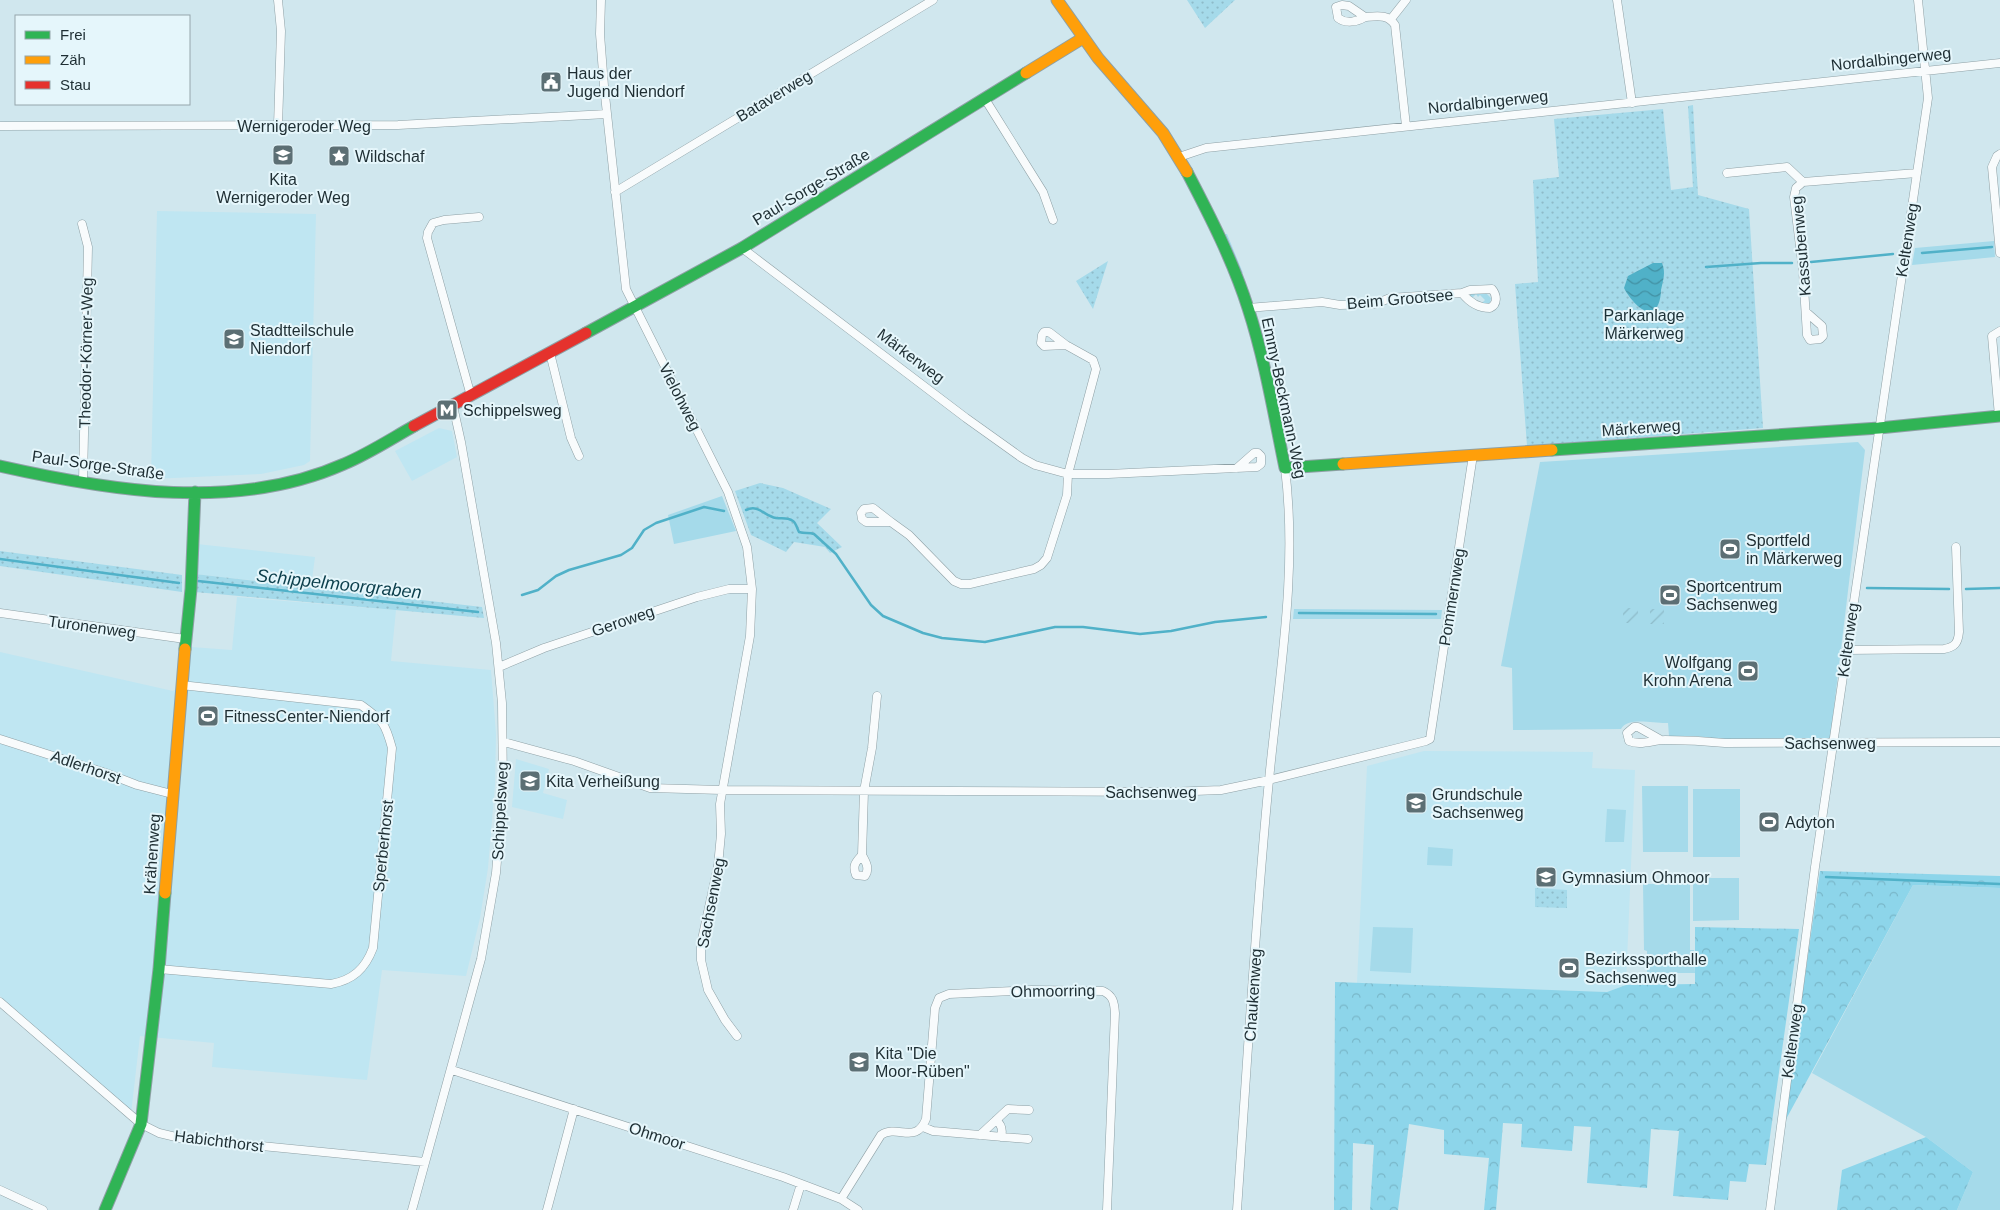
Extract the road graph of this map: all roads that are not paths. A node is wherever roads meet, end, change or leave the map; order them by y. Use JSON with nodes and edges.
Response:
{"nodes":[{"id":1,"x":278,"y":0,"type":"edge"},
{"id":2,"x":601,"y":0,"type":"edge"},
{"id":3,"x":933,"y":0,"type":"edge"},
{"id":4,"x":1056,"y":0,"type":"edge"},
{"id":5,"x":1406,"y":0,"type":"edge"},
{"id":6,"x":1617,"y":0,"type":"edge"},
{"id":7,"x":1918,"y":0,"type":"edge"},
{"id":8,"x":1365,"y":17,"type":"dead end"},
{"id":9,"x":1391,"y":19,"type":"junction"},
{"id":10,"x":1083,"y":38,"type":"junction"},
{"id":11,"x":2000,"y":63,"type":"edge"},
{"id":12,"x":1925,"y":71,"type":"junction"},
{"id":13,"x":985,"y":99,"type":"junction"},
{"id":14,"x":1632,"y":103,"type":"junction"},
{"id":15,"x":607,"y":114,"type":"junction"},
{"id":16,"x":0,"y":126,"type":"edge"},
{"id":17,"x":278,"y":126,"type":"junction"},
{"id":18,"x":1406,"y":126,"type":"junction"},
{"id":19,"x":2000,"y":154,"type":"edge"},
{"id":20,"x":1179,"y":157,"type":"junction"},
{"id":21,"x":1727,"y":173,"type":"dead end"},
{"id":22,"x":1918,"y":173,"type":"junction"},
{"id":23,"x":1803,"y":182,"type":"junction"},
{"id":24,"x":615,"y":192,"type":"junction"},
{"id":25,"x":479,"y":217,"type":"dead end"},
{"id":26,"x":1053,"y":220,"type":"dead end"},
{"id":27,"x":82,"y":224,"type":"dead end"},
{"id":28,"x":742,"y":248,"type":"junction"},
{"id":29,"x":2000,"y":253,"type":"edge"},
{"id":30,"x":1462,"y":293,"type":"dead end"},
{"id":31,"x":634,"y":308,"type":"junction"},
{"id":32,"x":1248,"y":308,"type":"junction"},
{"id":33,"x":1806,"y":312,"type":"dead end"},
{"id":34,"x":2000,"y":331,"type":"edge"},
{"id":35,"x":1066,"y":345,"type":"dead end"},
{"id":36,"x":550,"y":354,"type":"junction"},
{"id":37,"x":471,"y":396,"type":"junction"},
{"id":38,"x":453,"y":406,"type":"junction"},
{"id":39,"x":1999,"y":416,"type":"edge"},
{"id":40,"x":1879,"y":428,"type":"junction"},
{"id":41,"x":1473,"y":455,"type":"junction"},
{"id":42,"x":579,"y":456,"type":"dead end"},
{"id":43,"x":0,"y":466,"type":"edge"},
{"id":44,"x":1237,"y":468,"type":"dead end"},
{"id":45,"x":1285,"y":468,"type":"junction"},
{"id":46,"x":1068,"y":474,"type":"junction"},
{"id":47,"x":83,"y":481,"type":"junction"},
{"id":48,"x":195,"y":492,"type":"junction"},
{"id":49,"x":891,"y":522,"type":"dead end"},
{"id":50,"x":1956,"y":547,"type":"dead end"},
{"id":51,"x":752,"y":589,"type":"junction"},
{"id":52,"x":0,"y":614,"type":"edge"},
{"id":53,"x":185,"y":639,"type":"junction"},
{"id":54,"x":1846,"y":650,"type":"junction"},
{"id":55,"x":499,"y":667,"type":"junction"},
{"id":56,"x":181,"y":685,"type":"junction"},
{"id":57,"x":877,"y":696,"type":"dead end"},
{"id":58,"x":0,"y":739,"type":"edge"},
{"id":59,"x":1430,"y":739,"type":"joint"},
{"id":60,"x":1661,"y":740,"type":"dead end"},
{"id":61,"x":504,"y":742,"type":"junction"},
{"id":62,"x":2000,"y":742,"type":"edge"},
{"id":63,"x":1833,"y":743,"type":"junction"},
{"id":64,"x":1269,"y":780,"type":"junction"},
{"id":65,"x":722,"y":790,"type":"junction"},
{"id":66,"x":864,"y":791,"type":"junction"},
{"id":67,"x":172,"y":794,"type":"junction"},
{"id":68,"x":862,"y":855,"type":"dead end"},
{"id":69,"x":159,"y":969,"type":"junction"},
{"id":70,"x":3,"y":1005,"type":"edge"},
{"id":71,"x":0,"y":1015,"type":"edge"},
{"id":72,"x":737,"y":1036,"type":"dead end"},
{"id":73,"x":452,"y":1070,"type":"junction"},
{"id":74,"x":574,"y":1109,"type":"junction"},
{"id":75,"x":1029,"y":1110,"type":"dead end"},
{"id":76,"x":996,"y":1120,"type":"junction"},
{"id":77,"x":141,"y":1124,"type":"junction"},
{"id":78,"x":923,"y":1127,"type":"junction"},
{"id":79,"x":980,"y":1135,"type":"junction"},
{"id":80,"x":1001,"y":1136,"type":"junction"},
{"id":81,"x":1028,"y":1139,"type":"dead end"},
{"id":82,"x":425,"y":1162,"type":"junction"},
{"id":83,"x":801,"y":1184,"type":"junction"},
{"id":84,"x":0,"y":1190,"type":"edge"},
{"id":85,"x":841,"y":1199,"type":"junction"},
{"id":86,"x":43,"y":1210,"type":"edge"},
{"id":87,"x":105,"y":1210,"type":"edge"},
{"id":88,"x":412,"y":1210,"type":"edge"},
{"id":89,"x":547,"y":1210,"type":"edge"},
{"id":90,"x":794,"y":1210,"type":"edge"},
{"id":91,"x":858,"y":1210,"type":"edge"},
{"id":92,"x":1106,"y":1210,"type":"edge"},
{"id":93,"x":1237,"y":1210,"type":"edge"},
{"id":94,"x":1770,"y":1210,"type":"edge"}],
"edges":[{"from":1,"to":17,"type":"street"},
{"from":2,"to":15,"type":"street","name":"Vielohweg"},
{"from":3,"to":24,"type":"street","name":"Bataverweg"},
{"from":4,"to":10,"type":"street"},
{"from":5,"to":9,"type":"street"},
{"from":6,"to":14,"type":"street"},
{"from":7,"to":12,"type":"street","name":"Keltenweg"},
{"from":8,"to":9,"type":"street"},
{"from":9,"to":18,"type":"street"},
{"from":10,"to":13,"type":"street","name":"Paul-Sorge-Straße"},
{"from":10,"to":20,"type":"street"},
{"from":11,"to":12,"type":"street","name":"Nordalbingerweg"},
{"from":12,"to":14,"type":"street","name":"Nordalbingerweg"},
{"from":12,"to":22,"type":"street","name":"Keltenweg"},
{"from":13,"to":26,"type":"street"},
{"from":13,"to":28,"type":"street","name":"Paul-Sorge-Straße"},
{"from":14,"to":18,"type":"street","name":"Nordalbingerweg"},
{"from":15,"to":17,"type":"street","name":"Wernigeroder Weg"},
{"from":15,"to":24,"type":"street","name":"Vielohweg"},
{"from":16,"to":17,"type":"street","name":"Wernigeroder Weg"},
{"from":18,"to":20,"type":"street","name":"Nordalbingerweg"},
{"from":19,"to":29,"type":"street"},
{"from":20,"to":32,"type":"street","name":"Emmy-Beckmann-Weg"},
{"from":21,"to":23,"type":"street","name":"Kassubenweg"},
{"from":22,"to":23,"type":"street","name":"Kassubenweg"},
{"from":22,"to":40,"type":"street","name":"Keltenweg"},
{"from":23,"to":33,"type":"street","name":"Kassubenweg"},
{"from":24,"to":31,"type":"street","name":"Vielohweg"},
{"from":25,"to":37,"type":"street"},
{"from":27,"to":47,"type":"street","name":"Theodor-Körner-Weg"},
{"from":28,"to":31,"type":"street","name":"Paul-Sorge-Straße"},
{"from":28,"to":46,"type":"street","name":"Märkerweg"},
{"from":30,"to":32,"type":"street","name":"Beim Grootsee"},
{"from":31,"to":36,"type":"street","name":"Paul-Sorge-Straße"},
{"from":31,"to":51,"type":"street","name":"Vielohweg"},
{"from":32,"to":45,"type":"street","name":"Emmy-Beckmann-Weg"},
{"from":34,"to":39,"type":"street"},
{"from":35,"to":46,"type":"street"},
{"from":36,"to":37,"type":"street","name":"Paul-Sorge-Straße"},
{"from":36,"to":42,"type":"street"},
{"from":37,"to":38,"type":"street","name":"Paul-Sorge-Straße"},
{"from":38,"to":48,"type":"street","name":"Paul-Sorge-Straße"},
{"from":38,"to":55,"type":"street","name":"Schippelsweg"},
{"from":39,"to":40,"type":"street","name":"Märkerweg"},
{"from":40,"to":41,"type":"street","name":"Märkerweg"},
{"from":40,"to":54,"type":"street","name":"Keltenweg"},
{"from":41,"to":45,"type":"street","name":"Märkerweg"},
{"from":41,"to":59,"type":"street","name":"Pommernweg"},
{"from":43,"to":47,"type":"street","name":"Paul-Sorge-Straße"},
{"from":44,"to":46,"type":"street","name":"Märkerweg"},
{"from":45,"to":64,"type":"street","name":"Emmy-Beckmann-Weg"},
{"from":46,"to":49,"type":"street"},
{"from":47,"to":48,"type":"street","name":"Paul-Sorge-Straße"},
{"from":48,"to":53,"type":"street","name":"Krähenweg"},
{"from":50,"to":54,"type":"street"},
{"from":51,"to":55,"type":"street","name":"Geroweg"},
{"from":51,"to":65,"type":"street","name":"Vielohweg"},
{"from":52,"to":53,"type":"street","name":"Turonenweg"},
{"from":53,"to":56,"type":"street","name":"Krähenweg"},
{"from":54,"to":63,"type":"street","name":"Keltenweg"},
{"from":55,"to":61,"type":"street","name":"Schippelsweg"},
{"from":56,"to":67,"type":"street","name":"Krähenweg"},
{"from":56,"to":69,"type":"street","name":"Sperberhorst"},
{"from":57,"to":66,"type":"street"},
{"from":58,"to":67,"type":"street","name":"Adlerhorst"},
{"from":59,"to":64,"type":"street","name":"Sachsenweg"},
{"from":60,"to":63,"type":"street","name":"Sachsenweg"},
{"from":61,"to":65,"type":"street","name":"Sachsenweg"},
{"from":61,"to":73,"type":"street","name":"Schippelsweg"},
{"from":62,"to":63,"type":"street","name":"Sachsenweg"},
{"from":63,"to":94,"type":"street","name":"Keltenweg"},
{"from":64,"to":66,"type":"street","name":"Sachsenweg"},
{"from":64,"to":93,"type":"street","name":"Chaukenweg"},
{"from":65,"to":66,"type":"street","name":"Sachsenweg"},
{"from":65,"to":72,"type":"street","name":"Sachsenweg"},
{"from":66,"to":68,"type":"street"},
{"from":67,"to":69,"type":"street","name":"Krähenweg"},
{"from":69,"to":77,"type":"street","name":"Krähenweg"},
{"from":70,"to":71,"type":"street"},
{"from":70,"to":77,"type":"street","name":"Habichthorst"},
{"from":73,"to":74,"type":"street","name":"Ohmoor"},
{"from":73,"to":82,"type":"street","name":"Schippelsweg"},
{"from":74,"to":83,"type":"street","name":"Ohmoor"},
{"from":74,"to":89,"type":"street"},
{"from":75,"to":76,"type":"street"},
{"from":76,"to":79,"type":"street"},
{"from":76,"to":80,"type":"street"},
{"from":77,"to":82,"type":"street","name":"Habichthorst"},
{"from":77,"to":87,"type":"street","name":"Krähenweg"},
{"from":78,"to":79,"type":"street"},
{"from":78,"to":85,"type":"street"},
{"from":78,"to":92,"type":"street","name":"Ohmoorring"},
{"from":79,"to":80,"type":"street"},
{"from":80,"to":81,"type":"street"},
{"from":82,"to":88,"type":"street","name":"Schippelsweg"},
{"from":83,"to":85,"type":"street","name":"Ohmoor"},
{"from":83,"to":90,"type":"street"},
{"from":84,"to":86,"type":"street"},
{"from":85,"to":91,"type":"street","name":"Ohmoor"}]}
